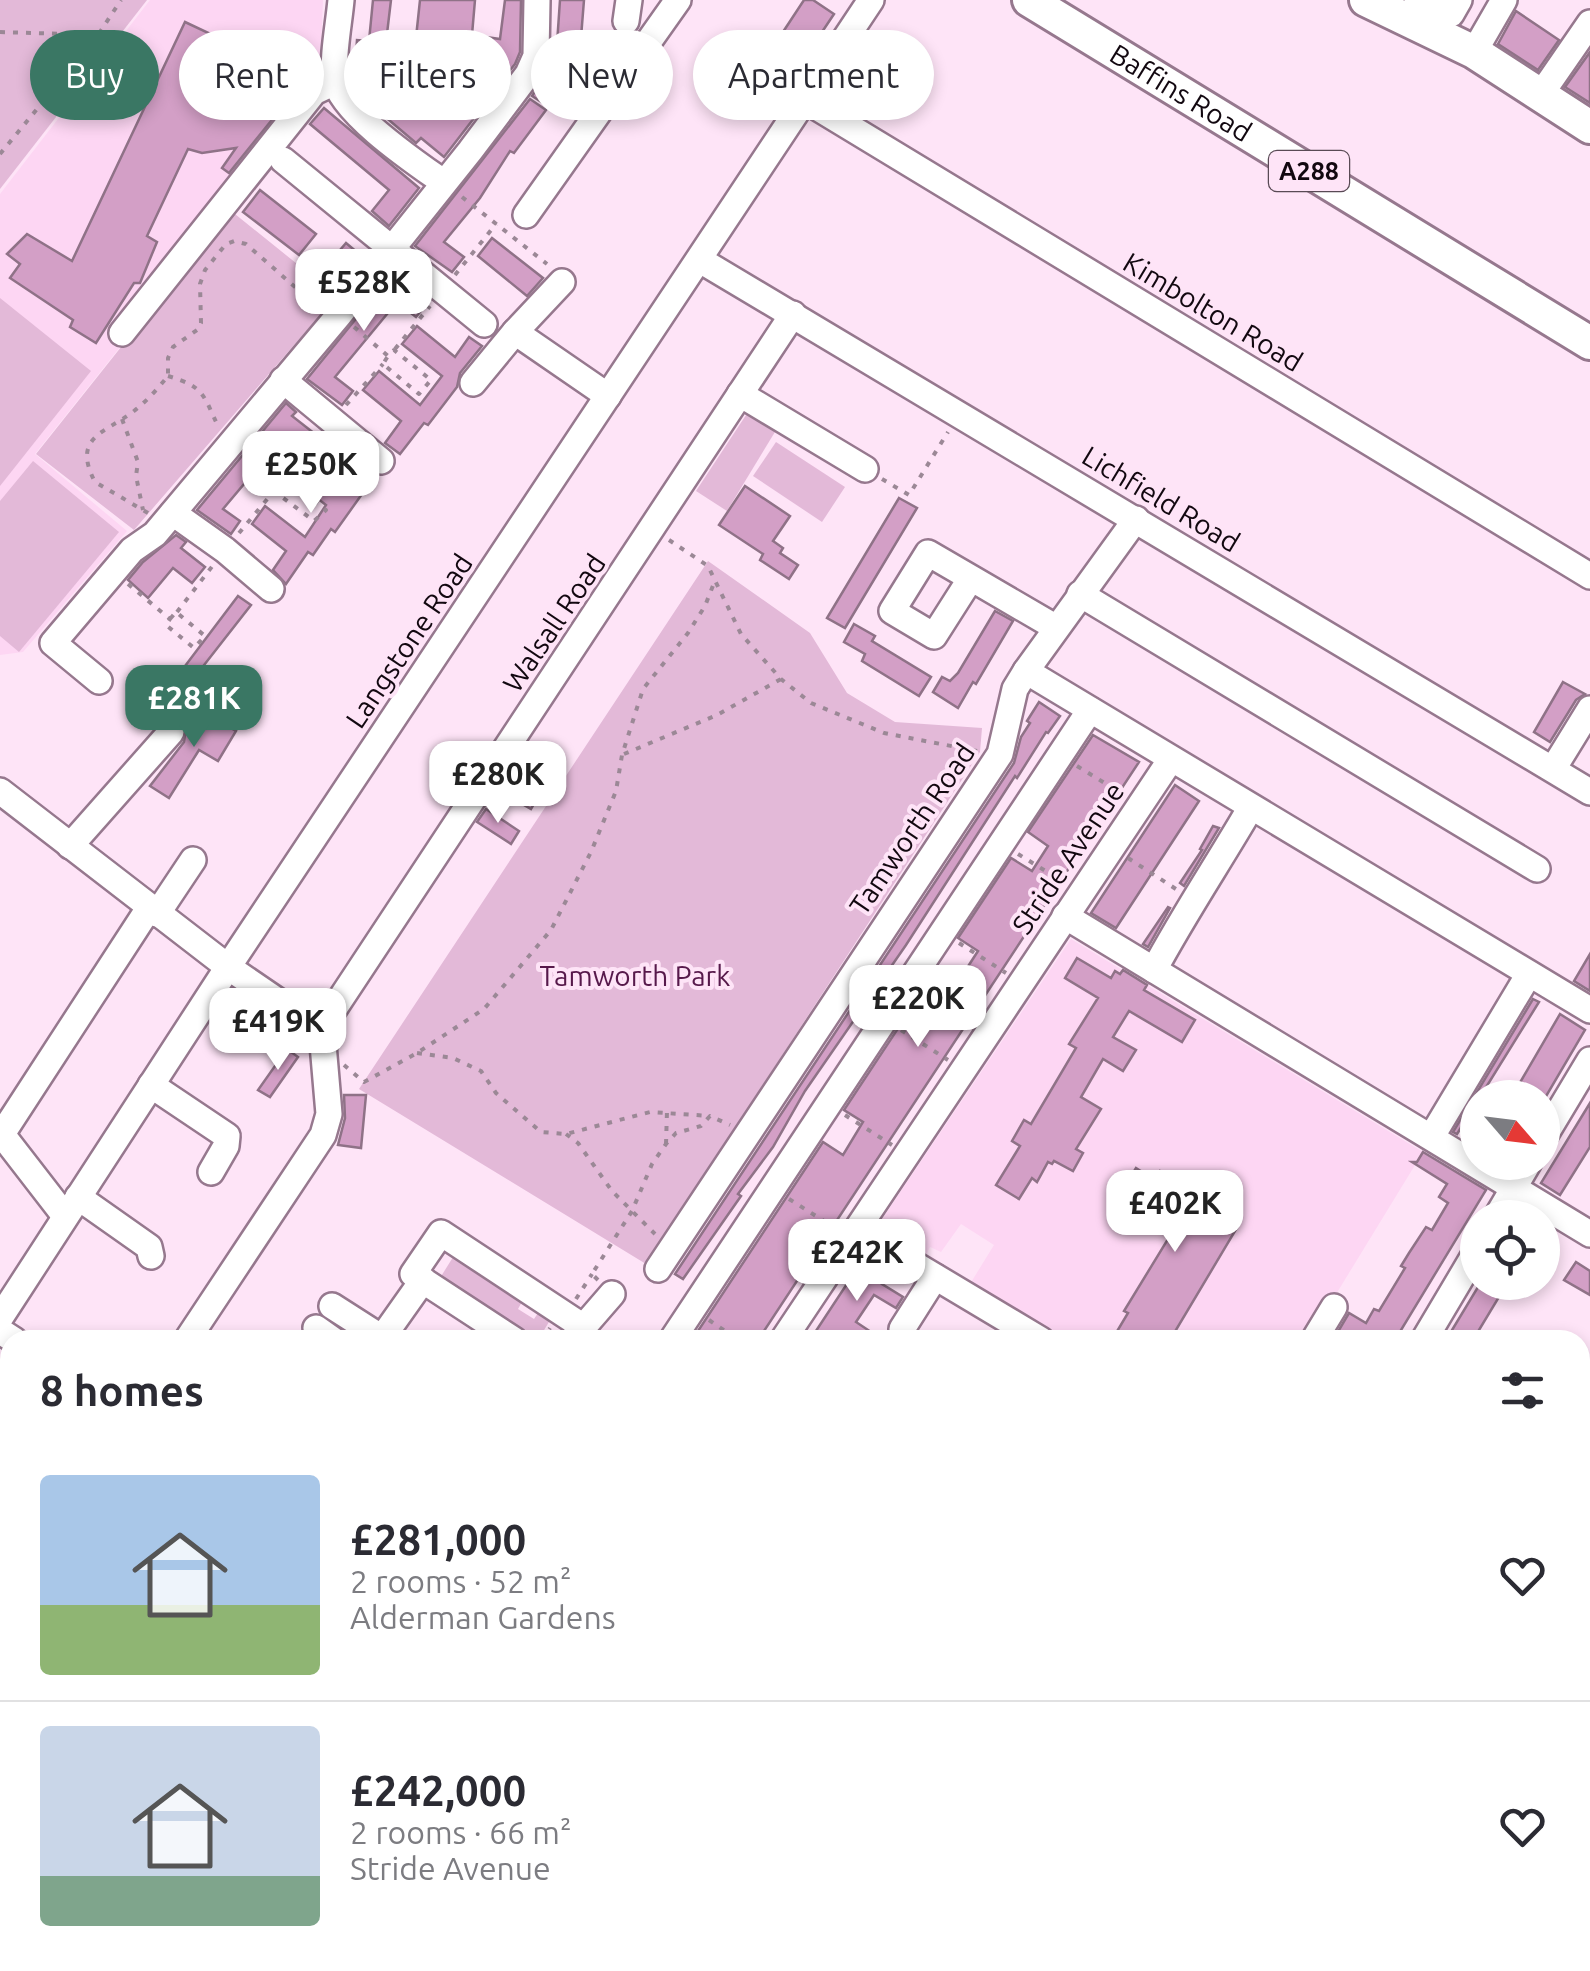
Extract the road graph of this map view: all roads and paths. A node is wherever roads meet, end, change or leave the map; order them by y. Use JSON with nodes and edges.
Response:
{"nodes":[{"id":1,"x":120,"y":0,"type":"edge"},
{"id":2,"x":341,"y":0,"type":"edge"},
{"id":3,"x":537,"y":0,"type":"edge"},
{"id":4,"x":678,"y":0,"type":"edge"},
{"id":5,"x":871,"y":0,"type":"edge"},
{"id":6,"x":1029,"y":0,"type":"edge"},
{"id":7,"x":1366,"y":0,"type":"edge"},
{"id":8,"x":1416,"y":0,"type":"edge"},
{"id":9,"x":1459,"y":0,"type":"edge"},
{"id":10,"x":1504,"y":0,"type":"edge"},
{"id":11,"x":1590,"y":23,"type":"edge"},
{"id":12,"x":101,"y":30,"type":"edge"},
{"id":13,"x":851,"y":30,"type":"edge"},
{"id":14,"x":0,"y":32,"type":"edge"},
{"id":15,"x":30,"y":33,"type":"edge"},
{"id":16,"x":1474,"y":52,"type":"junction"},
{"id":17,"x":335,"y":82,"type":"junction"},
{"id":18,"x":1541,"y":94,"type":"junction"},
{"id":19,"x":511,"y":95,"type":"edge"},
{"id":20,"x":30,"y":117,"type":"edge"},
{"id":21,"x":492,"y":120,"type":"edge"},
{"id":22,"x":792,"y":120,"type":"edge"},
{"id":23,"x":838,"y":120,"type":"edge"},
{"id":24,"x":1590,"y":127,"type":"edge"},
{"id":25,"x":0,"y":154,"type":"edge"},
{"id":26,"x":283,"y":160,"type":"dead end"},
{"id":27,"x":442,"y":182,"type":"junction"},
{"id":28,"x":526,"y":215,"type":"dead end"},
{"id":29,"x":390,"y":247,"type":"junction"},
{"id":30,"x":700,"y":260,"type":"junction"},
{"id":31,"x":554,"y":273,"type":"joint"},
{"id":32,"x":793,"y":314,"type":"junction"},
{"id":33,"x":336,"y":318,"type":"junction"},
{"id":34,"x":484,"y":324,"type":"dead end"},
{"id":35,"x":515,"y":332,"type":"junction"},
{"id":36,"x":122,"y":333,"type":"dead end"},
{"id":37,"x":1590,"y":343,"type":"edge"},
{"id":38,"x":388,"y":356,"type":"junction"},
{"id":39,"x":168,"y":376,"type":"junction"},
{"id":40,"x":283,"y":380,"type":"junction"},
{"id":41,"x":473,"y":383,"type":"dead end"},
{"id":42,"x":740,"y":394,"type":"junction"},
{"id":43,"x":608,"y":396,"type":"junction"},
{"id":44,"x":959,"y":413,"type":"junction"},
{"id":45,"x":122,"y":419,"type":"junction"},
{"id":46,"x":228,"y":444,"type":"junction"},
{"id":47,"x":382,"y":461,"type":"dead end"},
{"id":48,"x":866,"y":469,"type":"joint"},
{"id":49,"x":280,"y":484,"type":"junction"},
{"id":50,"x":159,"y":516,"type":"junction"},
{"id":51,"x":1136,"y":519,"type":"junction"},
{"id":52,"x":652,"y":529,"type":"junction"},
{"id":53,"x":113,"y":572,"type":"junction"},
{"id":54,"x":1590,"y":576,"type":"edge"},
{"id":55,"x":971,"y":578,"type":"dead end"},
{"id":56,"x":714,"y":583,"type":"junction"},
{"id":57,"x":270,"y":589,"type":"dead end"},
{"id":58,"x":1080,"y":594,"type":"junction"},
{"id":59,"x":170,"y":619,"type":"junction"},
{"id":60,"x":1055,"y":627,"type":"junction"},
{"id":61,"x":1026,"y":670,"type":"junction"},
{"id":62,"x":781,"y":678,"type":"junction"},
{"id":63,"x":99,"y":681,"type":"dead end"},
{"id":64,"x":1590,"y":709,"type":"edge"},
{"id":65,"x":1090,"y":710,"type":"junction"},
{"id":66,"x":171,"y":732,"type":"dead end"},
{"id":67,"x":1000,"y":754,"type":"junction"},
{"id":68,"x":1060,"y":755,"type":"junction"},
{"id":69,"x":622,"y":756,"type":"junction"},
{"id":70,"x":1170,"y":759,"type":"junction"},
{"id":71,"x":1553,"y":770,"type":"junction"},
{"id":72,"x":0,"y":790,"type":"edge"},
{"id":73,"x":1590,"y":792,"type":"edge"},
{"id":74,"x":1140,"y":805,"type":"junction"},
{"id":75,"x":1251,"y":807,"type":"junction"},
{"id":76,"x":1001,"y":844,"type":"junction"},
{"id":77,"x":70,"y":846,"type":"junction"},
{"id":78,"x":1112,"y":847,"type":"junction"},
{"id":79,"x":193,"y":860,"type":"dead end"},
{"id":80,"x":1537,"y":869,"type":"dead end"},
{"id":81,"x":1080,"y":893,"type":"junction"},
{"id":82,"x":1194,"y":901,"type":"junction"},
{"id":83,"x":153,"y":911,"type":"junction"},
{"id":84,"x":1065,"y":916,"type":"junction"},
{"id":85,"x":942,"y":933,"type":"junction"},
{"id":86,"x":228,"y":967,"type":"junction"},
{"id":87,"x":1154,"y":970,"type":"junction"},
{"id":88,"x":1529,"y":974,"type":"junction"},
{"id":89,"x":1022,"y":982,"type":"junction"},
{"id":90,"x":1590,"y":1010,"type":"edge"},
{"id":91,"x":885,"y":1019,"type":"junction"},
{"id":92,"x":321,"y":1020,"type":"junction"},
{"id":93,"x":324,"y":1052,"type":"junction"},
{"id":94,"x":418,"y":1053,"type":"junction"},
{"id":95,"x":1590,"y":1060,"type":"edge"},
{"id":96,"x":963,"y":1070,"type":"junction"},
{"id":97,"x":150,"y":1085,"type":"junction"},
{"id":98,"x":828,"y":1104,"type":"junction"},
{"id":99,"x":1560,"y":1110,"type":"edge"},
{"id":100,"x":668,"y":1111,"type":"junction"},
{"id":101,"x":710,"y":1116,"type":"junction"},
{"id":102,"x":748,"y":1129,"type":"junction"},
{"id":103,"x":1,"y":1133,"type":"edge"},
{"id":104,"x":566,"y":1134,"type":"junction"},
{"id":105,"x":1432,"y":1136,"type":"junction"},
{"id":106,"x":666,"y":1144,"type":"junction"},
{"id":107,"x":907,"y":1155,"type":"junction"},
{"id":108,"x":211,"y":1172,"type":"dead end"},
{"id":109,"x":1518,"y":1180,"type":"edge"},
{"id":110,"x":1514,"y":1187,"type":"junction"},
{"id":111,"x":773,"y":1188,"type":"junction"},
{"id":112,"x":1506,"y":1200,"type":"edge"},
{"id":113,"x":72,"y":1206,"type":"junction"},
{"id":114,"x":632,"y":1211,"type":"junction"},
{"id":115,"x":854,"y":1234,"type":"junction"},
{"id":116,"x":1590,"y":1234,"type":"edge"},
{"id":117,"x":154,"y":1246,"type":"dead end"},
{"id":118,"x":664,"y":1258,"type":"joint"},
{"id":119,"x":935,"y":1277,"type":"junction"},
{"id":120,"x":1460,"y":1279,"type":"edge"},
{"id":121,"x":422,"y":1280,"type":"junction"},
{"id":122,"x":612,"y":1294,"type":"joint"},
{"id":123,"x":3,"y":1306,"type":"edge"},
{"id":124,"x":332,"y":1306,"type":"dead end"},
{"id":125,"x":1334,"y":1307,"type":"dead end"},
{"id":126,"x":693,"y":1309,"type":"junction"},
{"id":127,"x":902,"y":1329,"type":"dead end"},
{"id":128,"x":194,"y":1330,"type":"edge"},
{"id":129,"x":370,"y":1330,"type":"edge"},
{"id":130,"x":388,"y":1330,"type":"edge"},
{"id":131,"x":499,"y":1330,"type":"edge"},
{"id":132,"x":573,"y":1330,"type":"edge"},
{"id":133,"x":580,"y":1330,"type":"edge"},
{"id":134,"x":679,"y":1330,"type":"edge"},
{"id":135,"x":723,"y":1330,"type":"edge"},
{"id":136,"x":790,"y":1330,"type":"edge"},
{"id":137,"x":1024,"y":1330,"type":"edge"},
{"id":138,"x":1320,"y":1330,"type":"edge"},
{"id":139,"x":1430,"y":1330,"type":"edge"}],
"edges":[{"from":1,"to":12,"type":"path"},
{"from":2,"to":17,"type":"street"},
{"from":3,"to":19,"type":"street"},
{"from":4,"to":28,"type":"street"},
{"from":5,"to":13,"type":"street","name":"Langstone Road"},
{"from":6,"to":37,"type":"main road","name":"Baffins Road","number":"A288"},
{"from":7,"to":16,"type":"main road"},
{"from":8,"to":9,"type":"street"},
{"from":10,"to":16,"type":"street"},
{"from":11,"to":18,"type":"street"},
{"from":14,"to":15,"type":"path"},
{"from":16,"to":18,"type":"main road"},
{"from":17,"to":27,"type":"street"},
{"from":17,"to":36,"type":"street"},
{"from":18,"to":24,"type":"main road"},
{"from":20,"to":25,"type":"path"},
{"from":21,"to":27,"type":"street"},
{"from":22,"to":30,"type":"street","name":"Langstone Road"},
{"from":23,"to":54,"type":"street","name":"Kimbolton Road"},
{"from":26,"to":29,"type":"street"},
{"from":27,"to":29,"type":"street"},
{"from":27,"to":31,"type":"path"},
{"from":29,"to":33,"type":"street"},
{"from":29,"to":34,"type":"street"},
{"from":30,"to":32,"type":"street","name":"Lichfield Road"},
{"from":30,"to":43,"type":"street","name":"Langstone Road"},
{"from":31,"to":35,"type":"street"},
{"from":32,"to":42,"type":"street","name":"Walsall Road"},
{"from":32,"to":44,"type":"street","name":"Lichfield Road"},
{"from":33,"to":38,"type":"path"},
{"from":33,"to":39,"type":"path"},
{"from":33,"to":40,"type":"street"},
{"from":35,"to":41,"type":"street"},
{"from":35,"to":43,"type":"street"},
{"from":38,"to":38,"type":"path"},
{"from":39,"to":45,"type":"path"},
{"from":39,"to":46,"type":"path"},
{"from":40,"to":46,"type":"street"},
{"from":40,"to":47,"type":"street"},
{"from":42,"to":48,"type":"street"},
{"from":42,"to":52,"type":"street","name":"Walsall Road"},
{"from":43,"to":86,"type":"street","name":"Langstone Road"},
{"from":44,"to":48,"type":"path"},
{"from":44,"to":51,"type":"street","name":"Lichfield Road"},
{"from":45,"to":50,"type":"path"},
{"from":45,"to":50,"type":"path"},
{"from":46,"to":49,"type":"path"},
{"from":46,"to":50,"type":"street"},
{"from":49,"to":49,"type":"path"},
{"from":50,"to":53,"type":"street"},
{"from":50,"to":57,"type":"street"},
{"from":51,"to":58,"type":"street","name":"Tamworth Road"},
{"from":51,"to":71,"type":"street","name":"Lichfield Road"},
{"from":52,"to":56,"type":"path"},
{"from":52,"to":92,"type":"street","name":"Walsall Road"},
{"from":53,"to":59,"type":"path"},
{"from":53,"to":63,"type":"street"},
{"from":55,"to":60,"type":"street"},
{"from":56,"to":62,"type":"path"},
{"from":56,"to":69,"type":"path"},
{"from":58,"to":60,"type":"street","name":"Tamworth Road"},
{"from":58,"to":80,"type":"street"},
{"from":59,"to":59,"type":"path"},
{"from":60,"to":61,"type":"street","name":"Tamworth Road"},
{"from":61,"to":65,"type":"street"},
{"from":61,"to":67,"type":"street","name":"Tamworth Road"},
{"from":62,"to":67,"type":"path"},
{"from":62,"to":69,"type":"path"},
{"from":64,"to":71,"type":"street"},
{"from":65,"to":68,"type":"street"},
{"from":65,"to":70,"type":"street"},
{"from":66,"to":77,"type":"street"},
{"from":67,"to":102,"type":"street","name":"Tamworth Road"},
{"from":68,"to":74,"type":"path"},
{"from":68,"to":76,"type":"street"},
{"from":69,"to":94,"type":"path"},
{"from":70,"to":74,"type":"street","name":"Stride Avenue"},
{"from":70,"to":75,"type":"street"},
{"from":71,"to":73,"type":"street","name":"Lichfield Road"},
{"from":72,"to":77,"type":"street"},
{"from":74,"to":78,"type":"street","name":"Stride Avenue"},
{"from":75,"to":82,"type":"street"},
{"from":75,"to":88,"type":"street"},
{"from":76,"to":81,"type":"path"},
{"from":76,"to":85,"type":"street"},
{"from":77,"to":83,"type":"street"},
{"from":78,"to":81,"type":"street","name":"Stride Avenue"},
{"from":78,"to":82,"type":"path"},
{"from":79,"to":83,"type":"street"},
{"from":81,"to":84,"type":"street","name":"Stride Avenue"},
{"from":82,"to":87,"type":"street"},
{"from":83,"to":86,"type":"street"},
{"from":83,"to":103,"type":"street"},
{"from":84,"to":87,"type":"street"},
{"from":84,"to":89,"type":"street","name":"Stride Avenue"},
{"from":85,"to":89,"type":"path"},
{"from":85,"to":91,"type":"street"},
{"from":86,"to":92,"type":"street"},
{"from":86,"to":97,"type":"street","name":"Langstone Road"},
{"from":87,"to":105,"type":"street"},
{"from":88,"to":90,"type":"street"},
{"from":88,"to":105,"type":"street"},
{"from":89,"to":96,"type":"street","name":"Stride Avenue"},
{"from":91,"to":96,"type":"path"},
{"from":91,"to":98,"type":"street"},
{"from":92,"to":93,"type":"street"},
{"from":93,"to":94,"type":"path"},
{"from":93,"to":128,"type":"street"},
{"from":94,"to":104,"type":"path"},
{"from":95,"to":99,"type":"street"},
{"from":96,"to":107,"type":"street","name":"Stride Avenue"},
{"from":97,"to":108,"type":"street"},
{"from":97,"to":113,"type":"street","name":"Langstone Road"},
{"from":98,"to":107,"type":"path"},
{"from":98,"to":111,"type":"street"},
{"from":100,"to":101,"type":"path"},
{"from":100,"to":104,"type":"path"},
{"from":100,"to":106,"type":"path"},
{"from":101,"to":102,"type":"path"},
{"from":101,"to":106,"type":"path"},
{"from":102,"to":118,"type":"street","name":"Tamworth Road"},
{"from":103,"to":113,"type":"street"},
{"from":104,"to":114,"type":"path"},
{"from":105,"to":110,"type":"street"},
{"from":106,"to":114,"type":"path"},
{"from":107,"to":115,"type":"street","name":"Stride Avenue"},
{"from":109,"to":110,"type":"street"},
{"from":110,"to":112,"type":"street"},
{"from":110,"to":116,"type":"street"},
{"from":111,"to":115,"type":"path"},
{"from":111,"to":126,"type":"street"},
{"from":113,"to":117,"type":"street"},
{"from":113,"to":123,"type":"street","name":"Langstone Road"},
{"from":114,"to":118,"type":"path"},
{"from":114,"to":122,"type":"path"},
{"from":115,"to":119,"type":"street"},
{"from":115,"to":136,"type":"street","name":"Stride Avenue"},
{"from":119,"to":127,"type":"street"},
{"from":119,"to":137,"type":"street"},
{"from":120,"to":139,"type":"street"},
{"from":121,"to":130,"type":"street"},
{"from":121,"to":131,"type":"street"},
{"from":121,"to":132,"type":"street"},
{"from":122,"to":133,"type":"street"},
{"from":124,"to":129,"type":"street"},
{"from":125,"to":138,"type":"street"},
{"from":126,"to":134,"type":"street"},
{"from":126,"to":135,"type":"path"}]}
